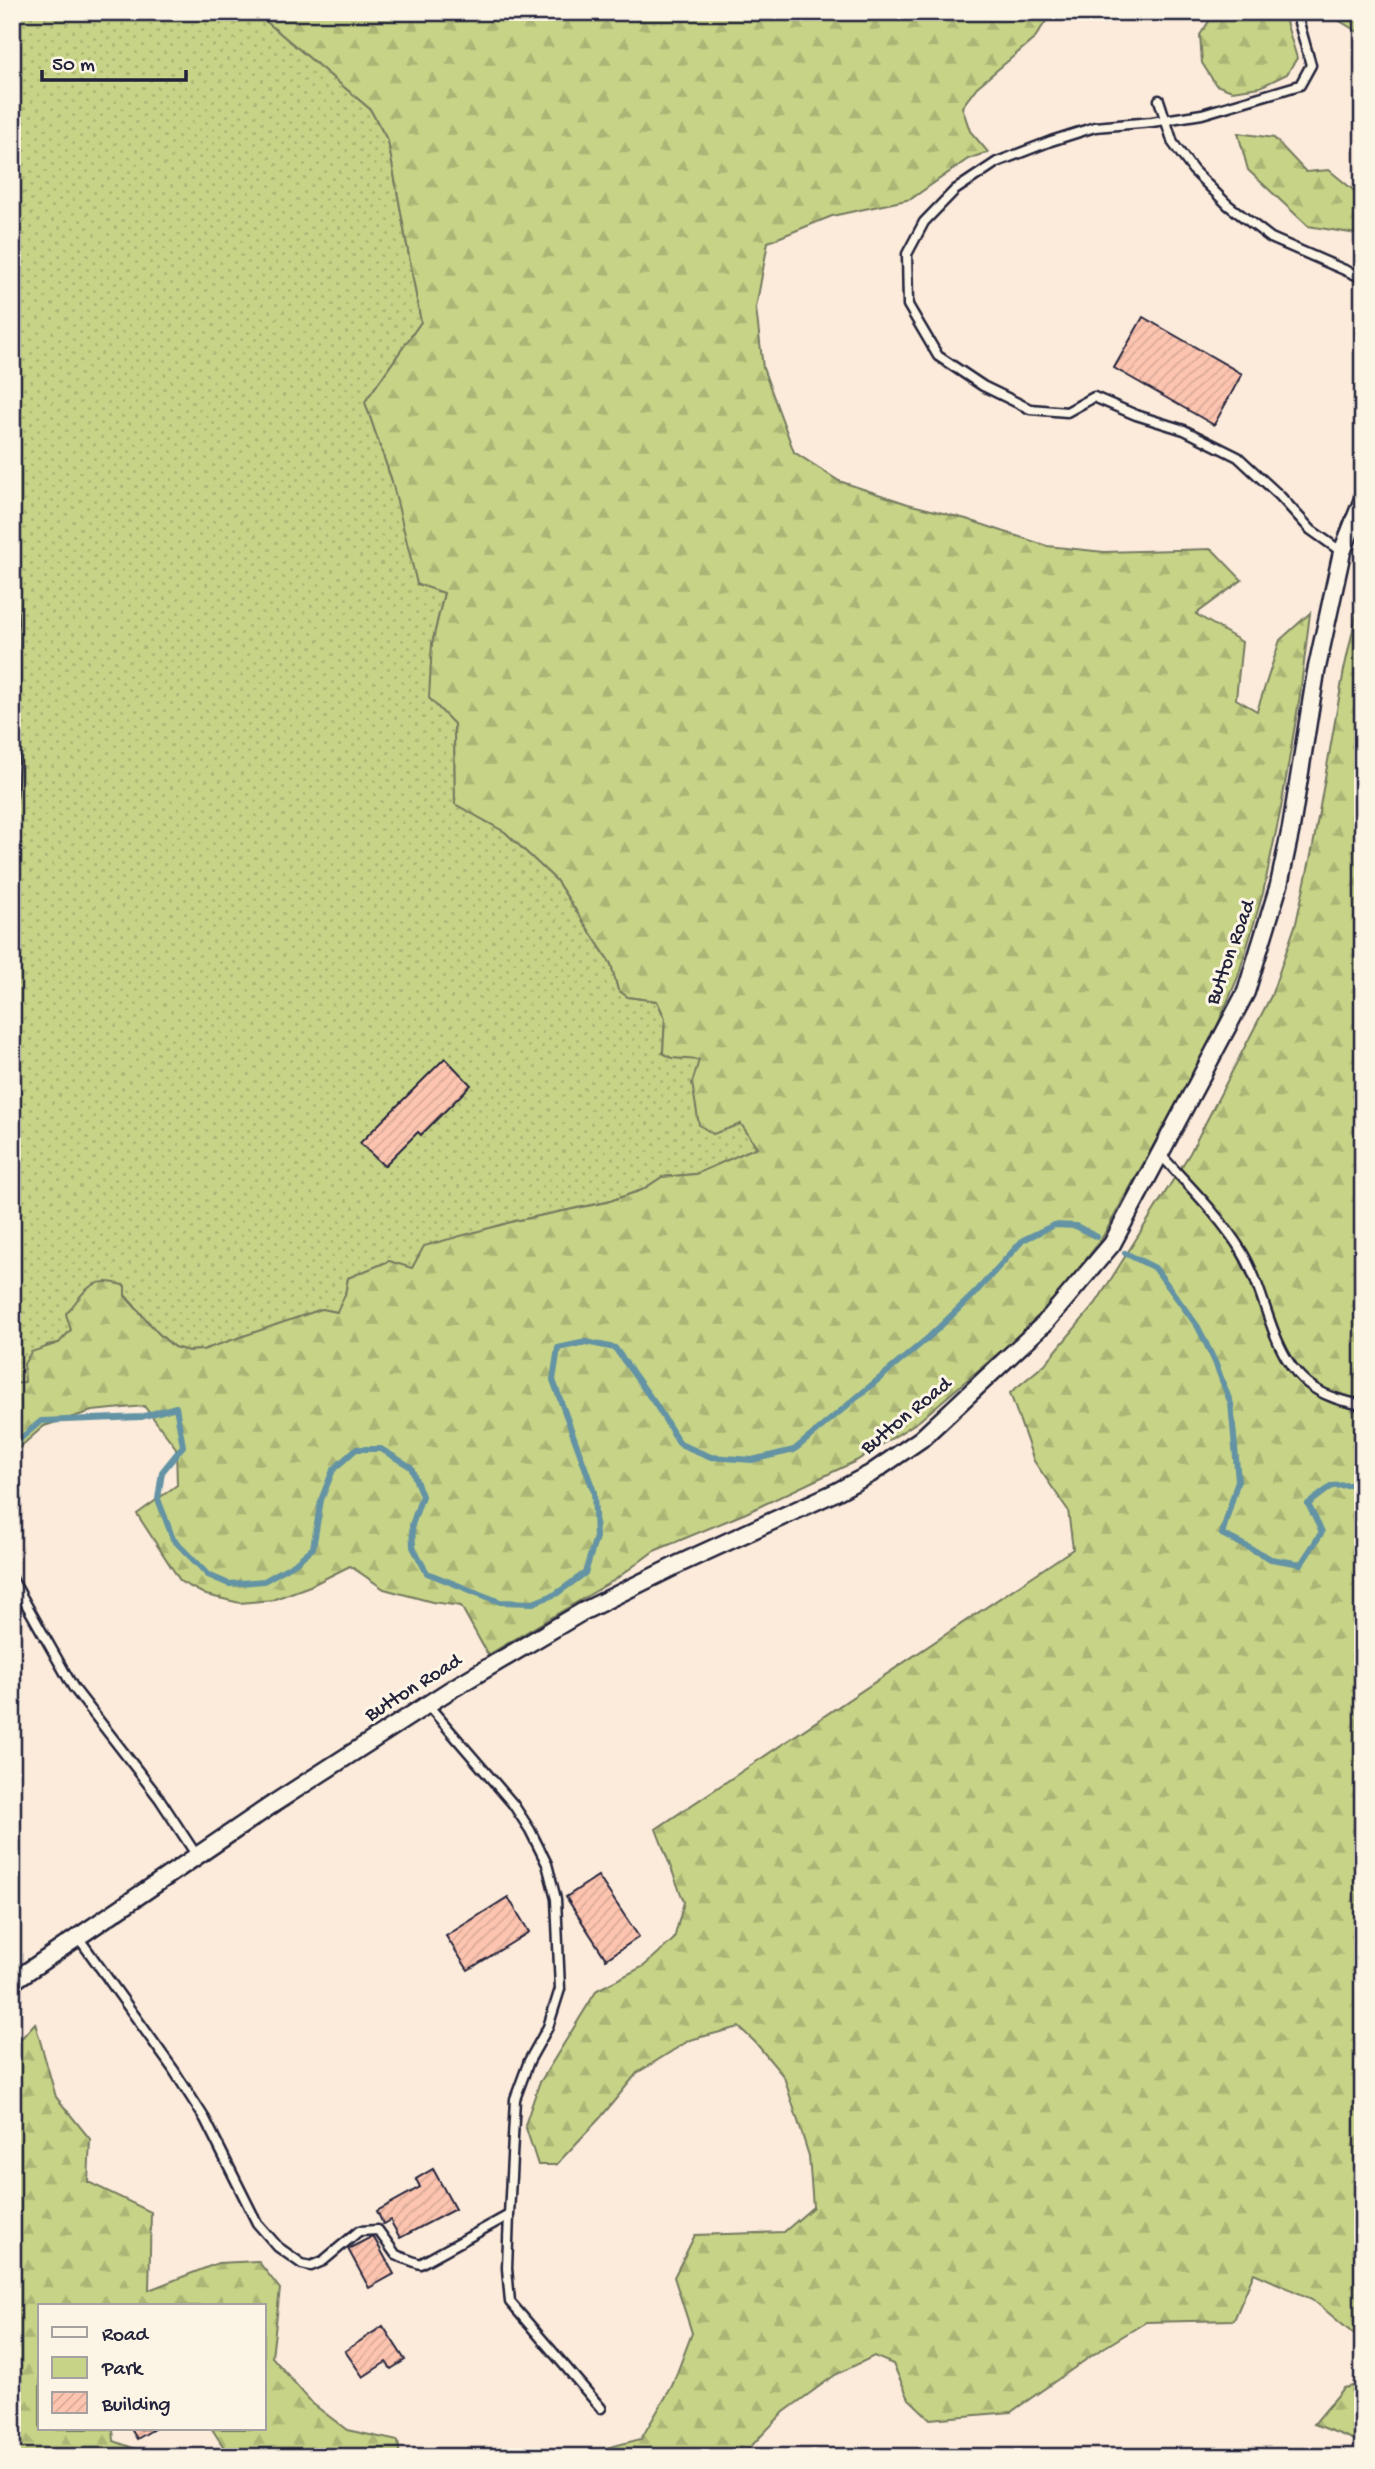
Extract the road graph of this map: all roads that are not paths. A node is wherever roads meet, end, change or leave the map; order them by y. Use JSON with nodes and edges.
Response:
{"nodes":[{"id":1,"x":1296,"y":12,"type":"edge"},
{"id":2,"x":1159,"y":100,"type":"dead end"},
{"id":3,"x":1166,"y":120,"type":"junction"},
{"id":4,"x":1363,"y":278,"type":"edge"},
{"id":5,"x":1363,"y":499,"type":"edge"},
{"id":6,"x":1342,"y":552,"type":"junction"},
{"id":7,"x":12,"y":601,"type":"edge"},
{"id":8,"x":12,"y":796,"type":"edge"},
{"id":9,"x":1160,"y":1154,"type":"junction"},
{"id":10,"x":1363,"y":1405,"type":"edge"},
{"id":11,"x":12,"y":1579,"type":"edge"},
{"id":12,"x":427,"y":1704,"type":"junction"},
{"id":13,"x":197,"y":1856,"type":"junction"},
{"id":14,"x":78,"y":1937,"type":"junction"},
{"id":15,"x":12,"y":1982,"type":"edge"},
{"id":16,"x":509,"y":2215,"type":"junction"},
{"id":17,"x":601,"y":2407,"type":"dead end"}],
"edges":[{"from":1,"to":3,"type":"lane"},
{"from":2,"to":3,"type":"lane"},
{"from":3,"to":4,"type":"lane"},
{"from":3,"to":6,"type":"lane"},
{"from":5,"to":6,"type":"street","name":"Button Road"},
{"from":6,"to":9,"type":"street","name":"Button Road"},
{"from":7,"to":8,"type":"lane"},
{"from":9,"to":10,"type":"lane"},
{"from":9,"to":12,"type":"street","name":"Button Road"},
{"from":11,"to":13,"type":"lane"},
{"from":12,"to":13,"type":"street","name":"Button Road"},
{"from":12,"to":16,"type":"lane"},
{"from":13,"to":14,"type":"street","name":"Button Road"},
{"from":14,"to":15,"type":"street","name":"Button Road"},
{"from":14,"to":16,"type":"lane"},
{"from":16,"to":17,"type":"lane"}]}
